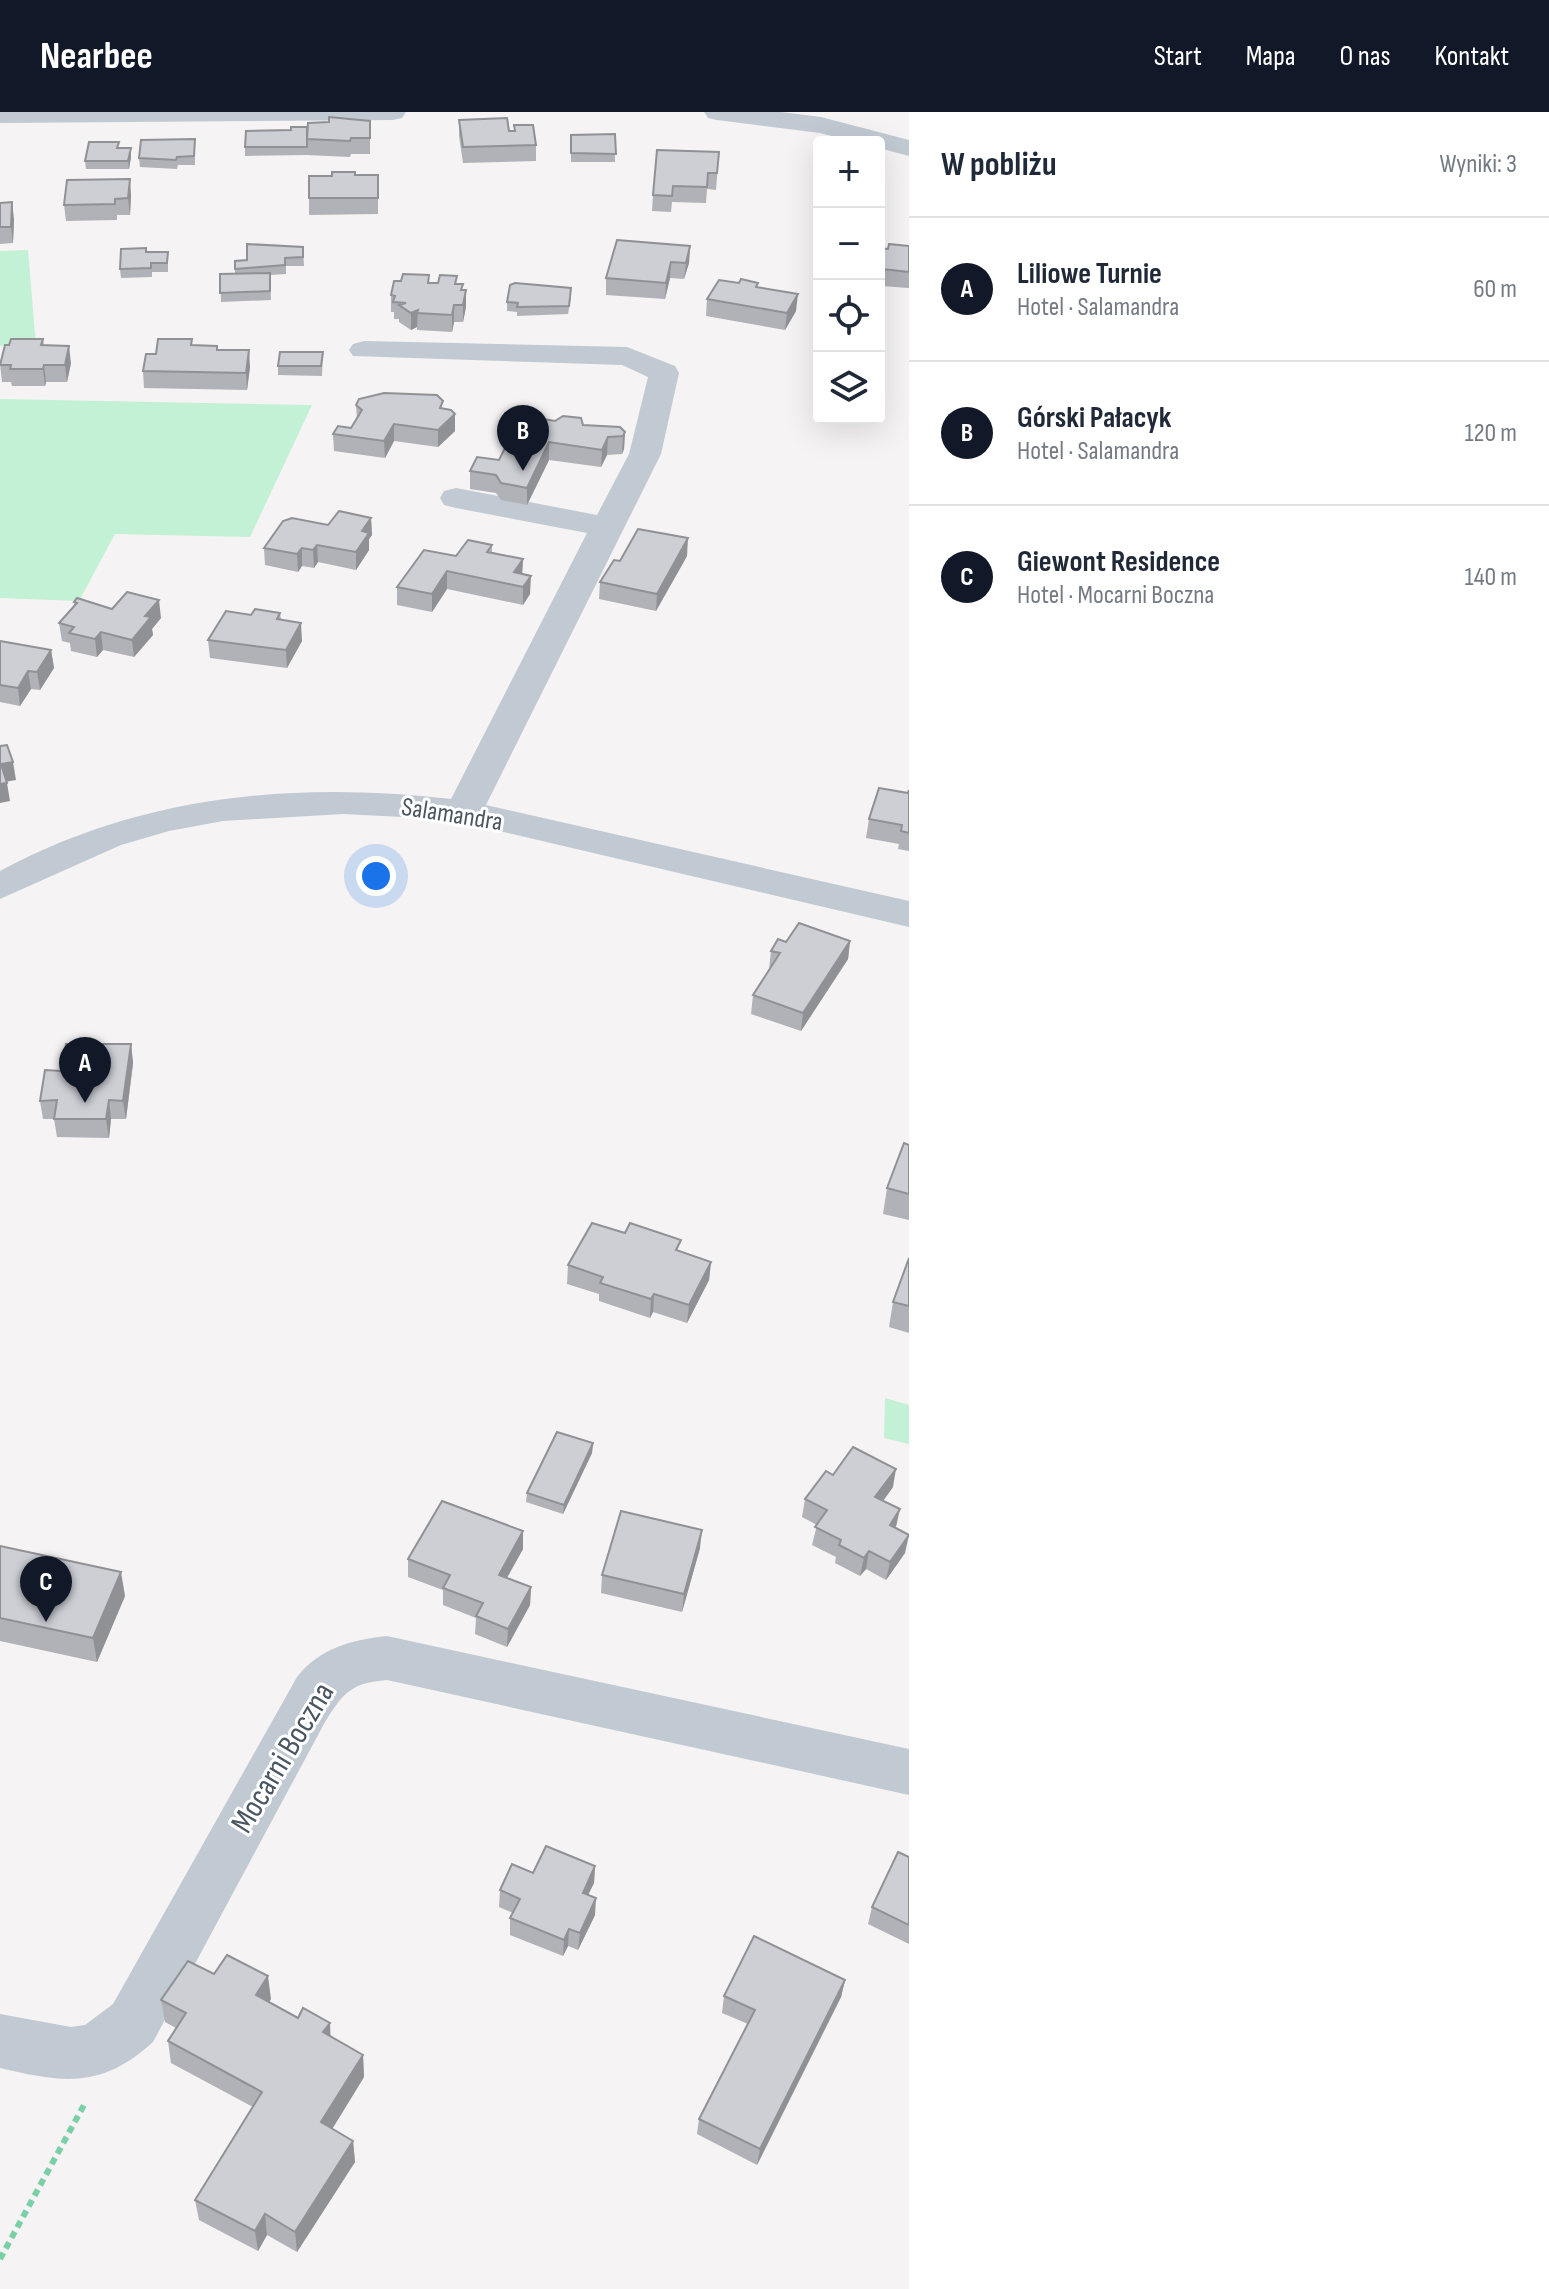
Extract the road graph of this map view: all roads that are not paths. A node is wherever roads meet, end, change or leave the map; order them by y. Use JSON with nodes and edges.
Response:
{"nodes":[{"id":1,"x":393,"y":112,"type":"edge"},
{"id":2,"x":717,"y":112,"type":"edge"},
{"id":3,"x":0,"y":115,"type":"edge"},
{"id":4,"x":909,"y":148,"type":"edge"},
{"id":5,"x":364,"y":350,"type":"dead end"},
{"id":6,"x":456,"y":498,"type":"dead end"},
{"id":7,"x":607,"y":527,"type":"junction"},
{"id":8,"x":463,"y":813,"type":"junction"},
{"id":9,"x":0,"y":887,"type":"edge"},
{"id":10,"x":909,"y":914,"type":"edge"},
{"id":11,"x":909,"y":1772,"type":"edge"},
{"id":12,"x":0,"y":2041,"type":"edge"}],
"edges":[{"from":1,"to":3,"type":"street"},
{"from":2,"to":4,"type":"street"},
{"from":5,"to":7,"type":"street"},
{"from":6,"to":7,"type":"street"},
{"from":7,"to":8,"type":"street"},
{"from":8,"to":9,"type":"street","name":"Salamandra"},
{"from":8,"to":10,"type":"street","name":"Salamandra"},
{"from":11,"to":12,"type":"street","name":"Mocarni Boczna"}]}
